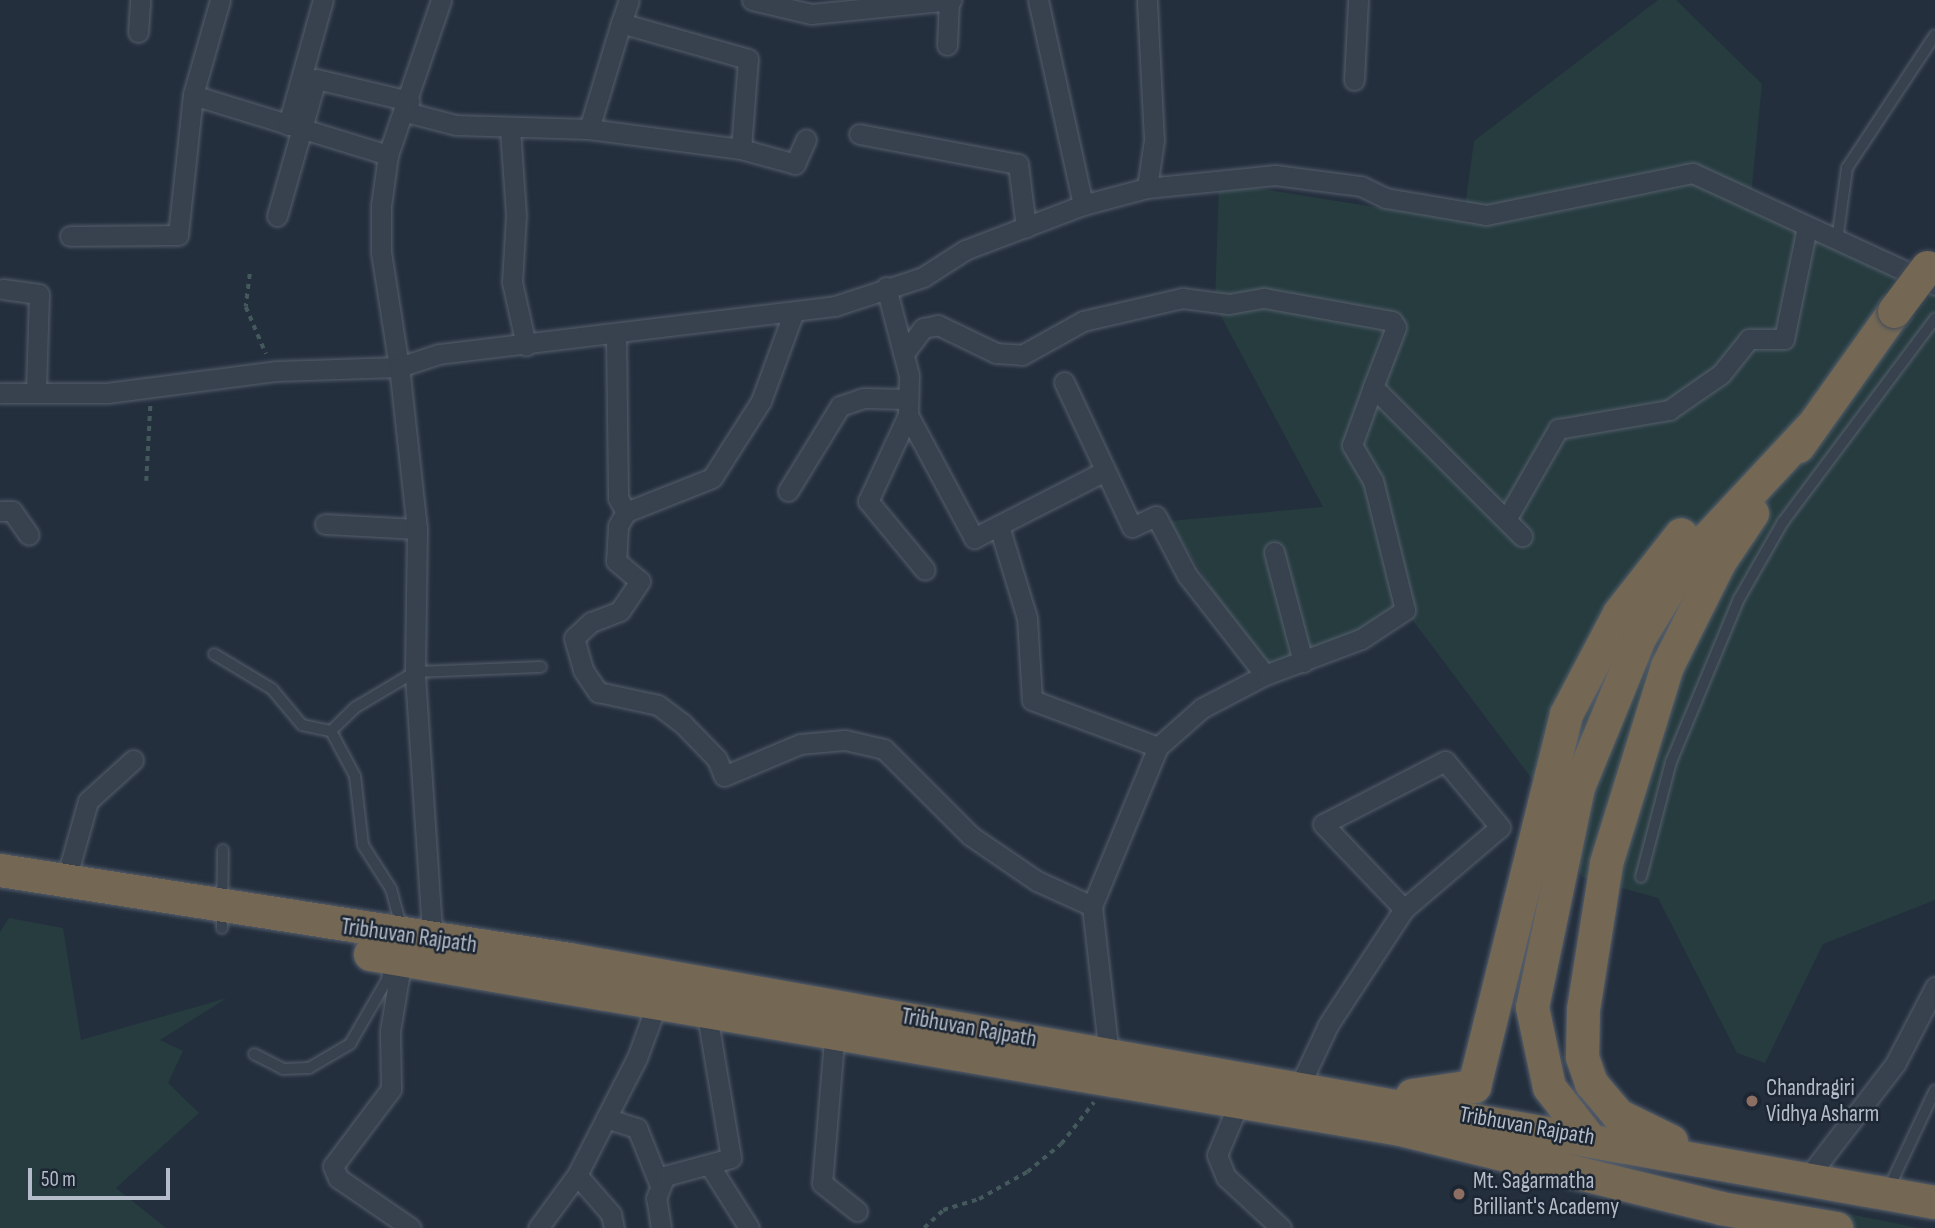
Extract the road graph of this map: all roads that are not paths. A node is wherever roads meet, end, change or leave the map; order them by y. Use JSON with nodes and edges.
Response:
{"nodes":[{"id":1,"x":141,"y":0,"type":"edge"},
{"id":2,"x":220,"y":0,"type":"edge"},
{"id":3,"x":323,"y":0,"type":"edge"},
{"id":4,"x":441,"y":0,"type":"edge"},
{"id":5,"x":629,"y":0,"type":"edge"},
{"id":6,"x":752,"y":0,"type":"edge"},
{"id":7,"x":950,"y":0,"type":"edge"},
{"id":8,"x":1038,"y":0,"type":"edge"},
{"id":9,"x":1147,"y":0,"type":"edge"},
{"id":10,"x":1358,"y":0,"type":"edge"},
{"id":11,"x":813,"y":7,"type":"edge"},
{"id":12,"x":621,"y":23,"type":"junction"},
{"id":13,"x":138,"y":32,"type":"dead end"},
{"id":14,"x":1935,"y":35,"type":"edge"},
{"id":15,"x":947,"y":45,"type":"dead end"},
{"id":16,"x":1354,"y":80,"type":"dead end"},
{"id":17,"x":192,"y":95,"type":"junction"},
{"id":18,"x":407,"y":106,"type":"junction"},
{"id":19,"x":294,"y":127,"type":"junction"},
{"id":20,"x":510,"y":129,"type":"junction"},
{"id":21,"x":589,"y":129,"type":"junction"},
{"id":22,"x":859,"y":134,"type":"dead end"},
{"id":23,"x":806,"y":139,"type":"dead end"},
{"id":24,"x":741,"y":149,"type":"junction"},
{"id":25,"x":388,"y":155,"type":"junction"},
{"id":26,"x":1147,"y":188,"type":"junction"},
{"id":27,"x":1083,"y":205,"type":"junction"},
{"id":28,"x":277,"y":216,"type":"dead end"},
{"id":29,"x":1026,"y":227,"type":"junction"},
{"id":30,"x":1807,"y":227,"type":"junction"},
{"id":31,"x":70,"y":236,"type":"dead end"},
{"id":32,"x":1836,"y":242,"type":"junction"},
{"id":33,"x":1931,"y":276,"type":"edge"},
{"id":34,"x":886,"y":287,"type":"junction"},
{"id":35,"x":3,"y":289,"type":"dead end"},
{"id":36,"x":793,"y":314,"type":"junction"},
{"id":37,"x":1935,"y":319,"type":"edge"},
{"id":38,"x":616,"y":333,"type":"junction"},
{"id":39,"x":526,"y":345,"type":"junction"},
{"id":40,"x":905,"y":352,"type":"junction"},
{"id":41,"x":400,"y":368,"type":"junction"},
{"id":42,"x":1064,"y":382,"type":"dead end"},
{"id":43,"x":1373,"y":387,"type":"junction"},
{"id":44,"x":36,"y":391,"type":"junction"},
{"id":45,"x":0,"y":393,"type":"edge"},
{"id":46,"x":908,"y":407,"type":"junction"},
{"id":47,"x":1810,"y":428,"type":"junction"},
{"id":48,"x":1105,"y":471,"type":"junction"},
{"id":49,"x":788,"y":491,"type":"dead end"},
{"id":50,"x":0,"y":511,"type":"edge"},
{"id":51,"x":626,"y":512,"type":"junction"},
{"id":52,"x":1507,"y":518,"type":"junction"},
{"id":53,"x":325,"y":524,"type":"dead end"},
{"id":54,"x":999,"y":526,"type":"junction"},
{"id":55,"x":417,"y":529,"type":"junction"},
{"id":56,"x":29,"y":535,"type":"dead end"},
{"id":57,"x":1522,"y":536,"type":"dead end"},
{"id":58,"x":1274,"y":552,"type":"dead end"},
{"id":59,"x":925,"y":570,"type":"dead end"},
{"id":60,"x":214,"y":654,"type":"dead end"},
{"id":61,"x":1303,"y":662,"type":"junction"},
{"id":62,"x":541,"y":667,"type":"dead end"},
{"id":63,"x":415,"y":672,"type":"junction"},
{"id":64,"x":1265,"y":675,"type":"junction"},
{"id":65,"x":331,"y":731,"type":"junction"},
{"id":66,"x":1158,"y":747,"type":"junction"},
{"id":67,"x":133,"y":760,"type":"dead end"},
{"id":68,"x":223,"y":850,"type":"dead end"},
{"id":69,"x":0,"y":870,"type":"edge"},
{"id":70,"x":1641,"y":877,"type":"dead end"},
{"id":71,"x":65,"y":883,"type":"junction"},
{"id":72,"x":0,"y":892,"type":"edge"},
{"id":73,"x":1093,"y":906,"type":"junction"},
{"id":74,"x":1404,"y":909,"type":"junction"},
{"id":75,"x":224,"y":919,"type":"junction"},
{"id":76,"x":412,"y":952,"type":"junction"},
{"id":77,"x":1935,"y":987,"type":"edge"},
{"id":78,"x":661,"y":988,"type":"junction"},
{"id":79,"x":706,"y":1009,"type":"junction"},
{"id":80,"x":835,"y":1029,"type":"junction"},
{"id":81,"x":254,"y":1054,"type":"dead end"},
{"id":82,"x":1110,"y":1066,"type":"junction"},
{"id":83,"x":1299,"y":1087,"type":"junction"},
{"id":84,"x":1935,"y":1090,"type":"edge"},
{"id":85,"x":1343,"y":1094,"type":"junction"},
{"id":86,"x":1238,"y":1105,"type":"junction"},
{"id":87,"x":606,"y":1118,"type":"junction"},
{"id":88,"x":1711,"y":1161,"type":"junction"},
{"id":89,"x":710,"y":1166,"type":"junction"},
{"id":90,"x":577,"y":1175,"type":"junction"},
{"id":91,"x":1808,"y":1177,"type":"junction"},
{"id":92,"x":659,"y":1182,"type":"junction"},
{"id":93,"x":1887,"y":1194,"type":"junction"},
{"id":94,"x":1935,"y":1202,"type":"edge"},
{"id":95,"x":857,"y":1211,"type":"dead end"},
{"id":96,"x":1935,"y":1222,"type":"edge"},
{"id":97,"x":1785,"y":1224,"type":"edge"},
{"id":98,"x":411,"y":1228,"type":"edge"},
{"id":99,"x":538,"y":1228,"type":"edge"},
{"id":100,"x":614,"y":1228,"type":"edge"},
{"id":101,"x":661,"y":1228,"type":"edge"},
{"id":102,"x":749,"y":1228,"type":"edge"},
{"id":103,"x":1281,"y":1228,"type":"edge"},
{"id":104,"x":1836,"y":1228,"type":"edge"}],
"edges":[{"from":1,"to":13,"type":"street"},
{"from":2,"to":17,"type":"street"},
{"from":3,"to":19,"type":"street"},
{"from":4,"to":18,"type":"street"},
{"from":5,"to":12,"type":"street"},
{"from":6,"to":11,"type":"street"},
{"from":7,"to":11,"type":"street"},
{"from":7,"to":15,"type":"street"},
{"from":8,"to":27,"type":"street"},
{"from":9,"to":26,"type":"street"},
{"from":10,"to":16,"type":"street"},
{"from":12,"to":21,"type":"street"},
{"from":12,"to":24,"type":"street"},
{"from":14,"to":32,"type":"lane"},
{"from":17,"to":19,"type":"street"},
{"from":17,"to":31,"type":"street"},
{"from":18,"to":19,"type":"street"},
{"from":18,"to":20,"type":"street"},
{"from":18,"to":25,"type":"street"},
{"from":19,"to":25,"type":"street"},
{"from":19,"to":28,"type":"street"},
{"from":20,"to":21,"type":"street"},
{"from":20,"to":39,"type":"street"},
{"from":21,"to":24,"type":"street"},
{"from":22,"to":29,"type":"street"},
{"from":23,"to":24,"type":"street"},
{"from":25,"to":41,"type":"street"},
{"from":26,"to":27,"type":"street"},
{"from":26,"to":30,"type":"street"},
{"from":27,"to":29,"type":"street"},
{"from":29,"to":34,"type":"street"},
{"from":30,"to":32,"type":"street"},
{"from":30,"to":52,"type":"street"},
{"from":32,"to":33,"type":"street"},
{"from":33,"to":47,"type":"highway","bridge":true},
{"from":34,"to":36,"type":"street"},
{"from":34,"to":40,"type":"street"},
{"from":35,"to":44,"type":"street"},
{"from":36,"to":38,"type":"street"},
{"from":36,"to":51,"type":"street"},
{"from":37,"to":70,"type":"lane"},
{"from":38,"to":39,"type":"street"},
{"from":38,"to":51,"type":"street"},
{"from":39,"to":41,"type":"street"},
{"from":40,"to":43,"type":"street"},
{"from":40,"to":46,"type":"street"},
{"from":41,"to":44,"type":"street"},
{"from":41,"to":55,"type":"street"},
{"from":42,"to":48,"type":"street"},
{"from":43,"to":52,"type":"street"},
{"from":43,"to":61,"type":"street"},
{"from":44,"to":45,"type":"street"},
{"from":46,"to":49,"type":"street"},
{"from":46,"to":54,"type":"street"},
{"from":46,"to":59,"type":"street"},
{"from":47,"to":85,"type":"highway"},
{"from":47,"to":88,"type":"highway"},
{"from":47,"to":96,"type":"highway"},
{"from":48,"to":54,"type":"street"},
{"from":48,"to":64,"type":"street"},
{"from":50,"to":56,"type":"street"},
{"from":51,"to":73,"type":"street"},
{"from":52,"to":57,"type":"street"},
{"from":53,"to":55,"type":"street"},
{"from":54,"to":66,"type":"street"},
{"from":55,"to":63,"type":"street"},
{"from":58,"to":61,"type":"street"},
{"from":60,"to":65,"type":"lane"},
{"from":61,"to":64,"type":"street"},
{"from":62,"to":63,"type":"lane"},
{"from":63,"to":65,"type":"lane"},
{"from":63,"to":76,"type":"street"},
{"from":64,"to":66,"type":"street"},
{"from":65,"to":76,"type":"lane"},
{"from":66,"to":73,"type":"street"},
{"from":67,"to":71,"type":"street"},
{"from":68,"to":75,"type":"lane"},
{"from":69,"to":71,"type":"highway","name":"Tribhuvan Rajpath"},
{"from":71,"to":75,"type":"highway","name":"Tribhuvan Rajpath"},
{"from":72,"to":75,"type":"highway","name":"Tribhuvan Rajpath"},
{"from":73,"to":82,"type":"street"},
{"from":74,"to":74,"type":"street"},
{"from":74,"to":83,"type":"street"},
{"from":75,"to":76,"type":"highway","name":"Tribhuvan Rajpath"},
{"from":76,"to":78,"type":"highway","name":"Tribhuvan Rajpath"},
{"from":76,"to":81,"type":"lane"},
{"from":76,"to":98,"type":"street"},
{"from":77,"to":91,"type":"street"},
{"from":78,"to":79,"type":"highway","name":"Tribhuvan Rajpath"},
{"from":78,"to":82,"type":"highway","name":"Tribhuvan Rajpath"},
{"from":78,"to":87,"type":"street"},
{"from":79,"to":80,"type":"highway","name":"Tribhuvan Rajpath"},
{"from":79,"to":89,"type":"street"},
{"from":80,"to":82,"type":"highway","name":"Tribhuvan Rajpath"},
{"from":80,"to":95,"type":"street"},
{"from":82,"to":83,"type":"highway","name":"Tribhuvan Rajpath"},
{"from":82,"to":86,"type":"highway","name":"Tribhuvan Rajpath"},
{"from":83,"to":85,"type":"highway","name":"Tribhuvan Rajpath"},
{"from":84,"to":93,"type":"lane"},
{"from":85,"to":88,"type":"highway","name":"Tribhuvan Rajpath"},
{"from":86,"to":97,"type":"highway","name":"Tribhuvan Rajpath"},
{"from":86,"to":103,"type":"street"},
{"from":87,"to":90,"type":"street"},
{"from":87,"to":92,"type":"street"},
{"from":88,"to":91,"type":"highway","name":"Tribhuvan Rajpath"},
{"from":89,"to":92,"type":"street"},
{"from":89,"to":102,"type":"street"},
{"from":90,"to":99,"type":"street"},
{"from":90,"to":100,"type":"street"},
{"from":91,"to":93,"type":"highway","name":"Tribhuvan Rajpath"},
{"from":92,"to":101,"type":"street"},
{"from":93,"to":94,"type":"highway","name":"Tribhuvan Rajpath"},
{"from":97,"to":104,"type":"highway","name":"Tribhuvan Rajpath"}]}
